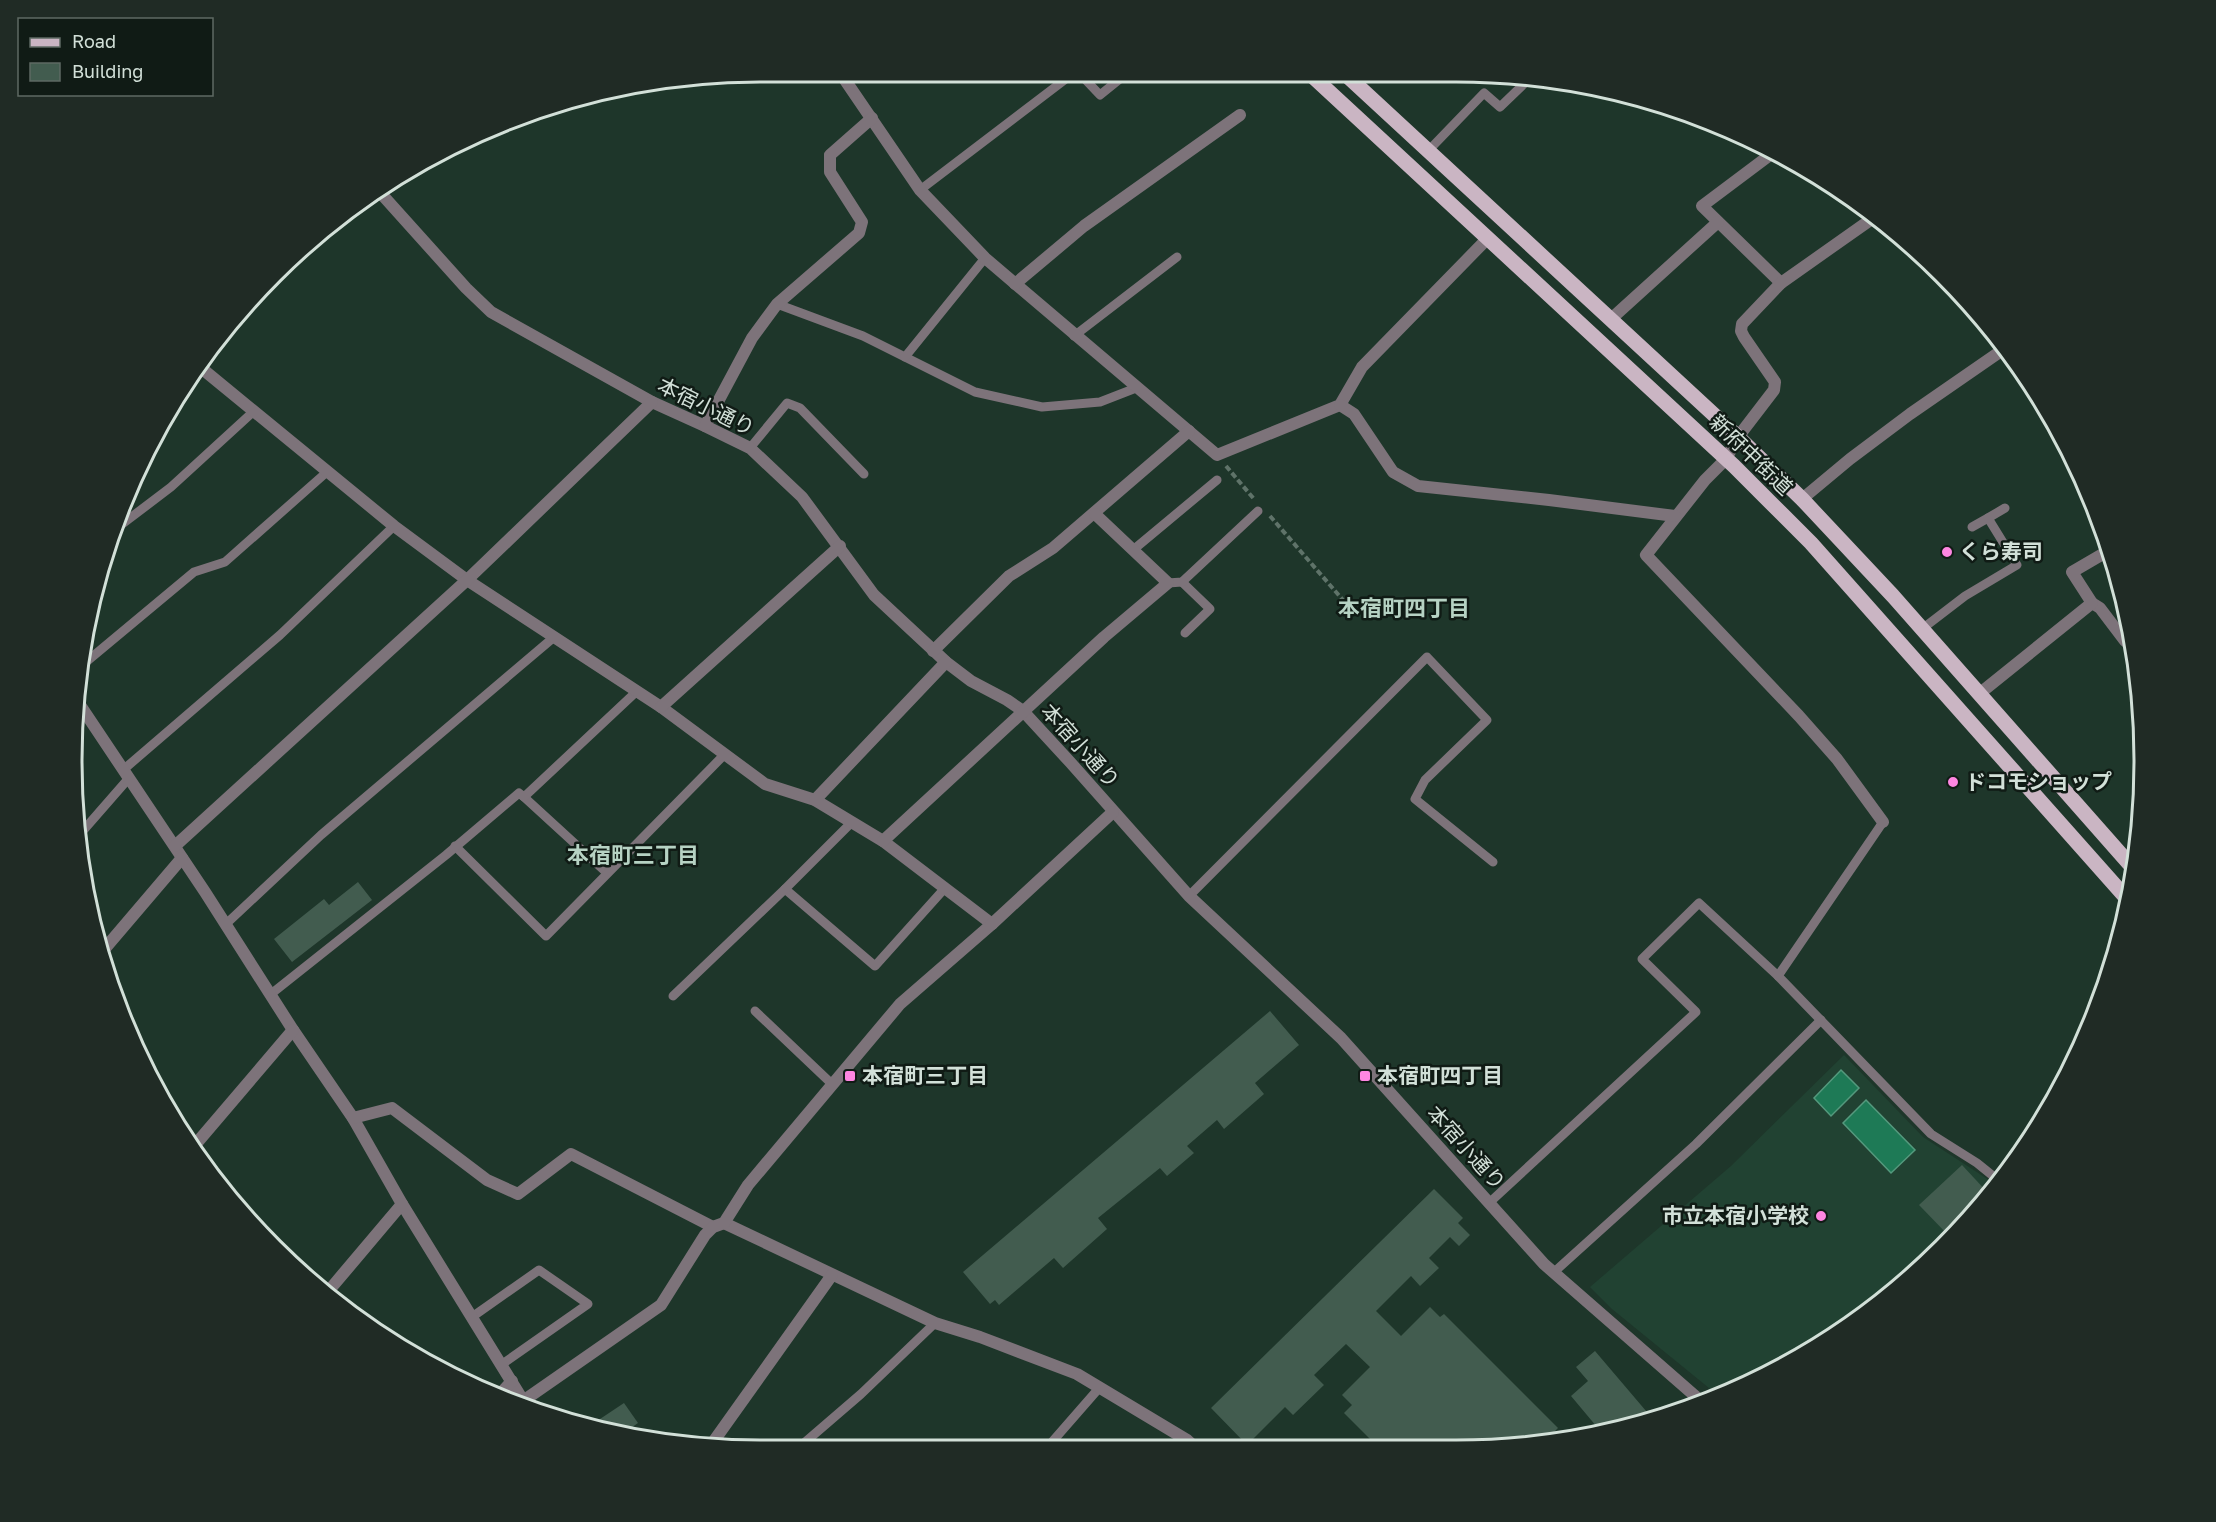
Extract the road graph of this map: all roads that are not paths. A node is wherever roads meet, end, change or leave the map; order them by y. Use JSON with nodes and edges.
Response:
{"nodes":[{"id":1,"x":847,"y":82,"type":"edge"},
{"id":2,"x":1062,"y":82,"type":"edge"},
{"id":3,"x":1088,"y":82,"type":"edge"},
{"id":4,"x":1117,"y":82,"type":"edge"},
{"id":5,"x":1319,"y":82,"type":"edge"},
{"id":6,"x":1354,"y":82,"type":"edge"},
{"id":7,"x":1522,"y":86,"type":"edge"},
{"id":8,"x":1240,"y":115,"type":"dead end"},
{"id":9,"x":872,"y":118,"type":"junction"},
{"id":10,"x":1429,"y":150,"type":"junction"},
{"id":11,"x":1766,"y":158,"type":"edge"},
{"id":12,"x":920,"y":190,"type":"junction"},
{"id":13,"x":384,"y":197,"type":"edge"},
{"id":14,"x":1718,"y":222,"type":"junction"},
{"id":15,"x":1867,"y":222,"type":"edge"},
{"id":16,"x":1488,"y":238,"type":"junction"},
{"id":17,"x":1177,"y":257,"type":"dead end"},
{"id":18,"x":985,"y":258,"type":"junction"},
{"id":19,"x":1781,"y":283,"type":"junction"},
{"id":20,"x":1015,"y":284,"type":"junction"},
{"id":21,"x":777,"y":304,"type":"junction"},
{"id":22,"x":1611,"y":319,"type":"junction"},
{"id":23,"x":1074,"y":336,"type":"junction"},
{"id":24,"x":1998,"y":354,"type":"edge"},
{"id":25,"x":905,"y":357,"type":"junction"},
{"id":26,"x":206,"y":372,"type":"edge"},
{"id":27,"x":1136,"y":388,"type":"junction"},
{"id":28,"x":652,"y":402,"type":"junction"},
{"id":29,"x":1340,"y":405,"type":"junction"},
{"id":30,"x":254,"y":411,"type":"junction"},
{"id":31,"x":705,"y":426,"type":"junction"},
{"id":32,"x":1190,"y":431,"type":"junction"},
{"id":33,"x":1738,"y":437,"type":"junction"},
{"id":34,"x":750,"y":448,"type":"junction"},
{"id":35,"x":1726,"y":459,"type":"junction"},
{"id":36,"x":328,"y":471,"type":"junction"},
{"id":37,"x":864,"y":474,"type":"dead end"},
{"id":38,"x":1216,"y":480,"type":"dead end"},
{"id":39,"x":1802,"y":499,"type":"junction"},
{"id":40,"x":1259,"y":507,"type":"road end"},
{"id":41,"x":2005,"y":508,"type":"dead end"},
{"id":42,"x":1095,"y":514,"type":"junction"},
{"id":43,"x":1675,"y":516,"type":"junction"},
{"id":44,"x":1988,"y":518,"type":"junction"},
{"id":45,"x":127,"y":520,"type":"edge"},
{"id":46,"x":394,"y":526,"type":"junction"},
{"id":47,"x":1972,"y":527,"type":"dead end"},
{"id":48,"x":840,"y":546,"type":"junction"},
{"id":49,"x":1133,"y":550,"type":"junction"},
{"id":50,"x":2101,"y":555,"type":"edge"},
{"id":51,"x":467,"y":579,"type":"junction"},
{"id":52,"x":1182,"y":582,"type":"junction"},
{"id":53,"x":1168,"y":583,"type":"junction"},
{"id":54,"x":2092,"y":603,"type":"junction"},
{"id":55,"x":1922,"y":629,"type":"junction"},
{"id":56,"x":1185,"y":633,"type":"dead end"},
{"id":57,"x":2121,"y":636,"type":"edge"},
{"id":58,"x":553,"y":638,"type":"junction"},
{"id":59,"x":933,"y":651,"type":"junction"},
{"id":60,"x":91,"y":658,"type":"edge"},
{"id":61,"x":946,"y":662,"type":"junction"},
{"id":62,"x":636,"y":692,"type":"junction"},
{"id":63,"x":1979,"y":694,"type":"junction"},
{"id":64,"x":661,"y":707,"type":"junction"},
{"id":65,"x":1023,"y":711,"type":"junction"},
{"id":66,"x":84,"y":712,"type":"edge"},
{"id":67,"x":724,"y":755,"type":"junction"},
{"id":68,"x":126,"y":774,"type":"junction"},
{"id":69,"x":524,"y":797,"type":"junction"},
{"id":70,"x":815,"y":800,"type":"junction"},
{"id":71,"x":1113,"y":812,"type":"junction"},
{"id":72,"x":852,"y":822,"type":"junction"},
{"id":73,"x":1883,"y":822,"type":"joint"},
{"id":74,"x":86,"y":827,"type":"edge"},
{"id":75,"x":883,"y":841,"type":"junction"},
{"id":76,"x":175,"y":846,"type":"junction"},
{"id":77,"x":455,"y":846,"type":"junction"},
{"id":78,"x":182,"y":858,"type":"junction"},
{"id":79,"x":2126,"y":860,"type":"edge"},
{"id":80,"x":1493,"y":862,"type":"dead end"},
{"id":81,"x":607,"y":873,"type":"junction"},
{"id":82,"x":945,"y":888,"type":"junction"},
{"id":83,"x":785,"y":889,"type":"junction"},
{"id":84,"x":2120,"y":891,"type":"edge"},
{"id":85,"x":1189,"y":896,"type":"junction"},
{"id":86,"x":226,"y":924,"type":"junction"},
{"id":87,"x":992,"y":924,"type":"junction"},
{"id":88,"x":108,"y":944,"type":"edge"},
{"id":89,"x":1778,"y":976,"type":"junction"},
{"id":90,"x":271,"y":993,"type":"junction"},
{"id":91,"x":673,"y":996,"type":"dead end"},
{"id":92,"x":755,"y":1011,"type":"dead end"},
{"id":93,"x":1821,"y":1020,"type":"junction"},
{"id":94,"x":293,"y":1030,"type":"junction"},
{"id":95,"x":832,"y":1085,"type":"junction"},
{"id":96,"x":353,"y":1118,"type":"junction"},
{"id":97,"x":199,"y":1141,"type":"edge"},
{"id":98,"x":1992,"y":1175,"type":"edge"},
{"id":99,"x":1489,"y":1203,"type":"junction"},
{"id":100,"x":402,"y":1204,"type":"junction"},
{"id":101,"x":719,"y":1225,"type":"junction"},
{"id":102,"x":1553,"y":1273,"type":"junction"},
{"id":103,"x":832,"y":1275,"type":"junction"},
{"id":104,"x":333,"y":1286,"type":"edge"},
{"id":105,"x":472,"y":1317,"type":"junction"},
{"id":106,"x":935,"y":1323,"type":"junction"},
{"id":107,"x":501,"y":1365,"type":"junction"},
{"id":108,"x":512,"y":1381,"type":"junction"},
{"id":109,"x":1100,"y":1387,"type":"junction"},
{"id":110,"x":504,"y":1389,"type":"edge"},
{"id":111,"x":519,"y":1395,"type":"edge"},
{"id":112,"x":1694,"y":1395,"type":"edge"},
{"id":113,"x":528,"y":1398,"type":"edge"},
{"id":114,"x":716,"y":1438,"type":"edge"},
{"id":115,"x":808,"y":1440,"type":"edge"},
{"id":116,"x":1054,"y":1440,"type":"edge"},
{"id":117,"x":1187,"y":1440,"type":"edge"}],
"edges":[{"from":1,"to":9,"type":"street"},
{"from":2,"to":12,"type":"lane"},
{"from":3,"to":4,"type":"lane"},
{"from":5,"to":16,"type":"main road","name":"新府中街道"},
{"from":6,"to":10,"type":"main road","name":"新府中街道"},
{"from":7,"to":10,"type":"lane"},
{"from":8,"to":20,"type":"street"},
{"from":9,"to":12,"type":"street"},
{"from":9,"to":21,"type":"street"},
{"from":10,"to":22,"type":"main road","name":"新府中街道"},
{"from":11,"to":14,"type":"street"},
{"from":12,"to":18,"type":"street"},
{"from":13,"to":28,"type":"street","name":"本宿小通り"},
{"from":14,"to":19,"type":"street"},
{"from":14,"to":22,"type":"street"},
{"from":15,"to":19,"type":"street"},
{"from":16,"to":29,"type":"street"},
{"from":16,"to":35,"type":"main road","name":"新府中街道"},
{"from":17,"to":23,"type":"lane"},
{"from":18,"to":20,"type":"street"},
{"from":18,"to":25,"type":"lane"},
{"from":19,"to":33,"type":"street"},
{"from":20,"to":23,"type":"street"},
{"from":21,"to":25,"type":"lane"},
{"from":21,"to":31,"type":"street"},
{"from":22,"to":33,"type":"main road","name":"新府中街道"},
{"from":23,"to":27,"type":"street"},
{"from":24,"to":39,"type":"street"},
{"from":25,"to":27,"type":"lane"},
{"from":26,"to":30,"type":"street"},
{"from":27,"to":32,"type":"street"},
{"from":28,"to":31,"type":"street","name":"本宿小通り"},
{"from":28,"to":51,"type":"street"},
{"from":29,"to":32,"type":"street"},
{"from":29,"to":43,"type":"street"},
{"from":30,"to":36,"type":"street"},
{"from":30,"to":45,"type":"lane"},
{"from":31,"to":34,"type":"street","name":"本宿小通り"},
{"from":32,"to":42,"type":"street"},
{"from":33,"to":35,"type":"street"},
{"from":33,"to":39,"type":"main road","name":"新府中街道"},
{"from":34,"to":37,"type":"lane"},
{"from":34,"to":48,"type":"street","name":"本宿小通り"},
{"from":35,"to":43,"type":"street"},
{"from":35,"to":84,"type":"main road","name":"新府中街道"},
{"from":36,"to":46,"type":"street"},
{"from":36,"to":60,"type":"lane"},
{"from":38,"to":49,"type":"lane"},
{"from":39,"to":55,"type":"main road","name":"新府中街道"},
{"from":40,"to":52,"type":"lane"},
{"from":41,"to":44,"type":"lane"},
{"from":42,"to":49,"type":"street"},
{"from":42,"to":59,"type":"street"},
{"from":43,"to":73,"type":"street"},
{"from":44,"to":47,"type":"lane"},
{"from":44,"to":55,"type":"lane"},
{"from":46,"to":51,"type":"street"},
{"from":46,"to":68,"type":"lane"},
{"from":48,"to":59,"type":"street","name":"本宿小通り"},
{"from":48,"to":64,"type":"street"},
{"from":49,"to":53,"type":"street"},
{"from":50,"to":54,"type":"street"},
{"from":51,"to":58,"type":"street"},
{"from":51,"to":76,"type":"street"},
{"from":52,"to":53,"type":"lane"},
{"from":52,"to":56,"type":"lane"},
{"from":53,"to":65,"type":"street"},
{"from":54,"to":57,"type":"street"},
{"from":54,"to":63,"type":"street"},
{"from":55,"to":63,"type":"main road","name":"新府中街道"},
{"from":58,"to":62,"type":"street"},
{"from":58,"to":86,"type":"lane"},
{"from":59,"to":61,"type":"street","name":"本宿小通り"},
{"from":61,"to":65,"type":"street","name":"本宿小通り"},
{"from":61,"to":70,"type":"street"},
{"from":62,"to":64,"type":"street"},
{"from":62,"to":69,"type":"lane"},
{"from":63,"to":79,"type":"main road","name":"新府中街道"},
{"from":64,"to":67,"type":"street"},
{"from":65,"to":71,"type":"street","name":"本宿小通り"},
{"from":65,"to":75,"type":"street"},
{"from":66,"to":68,"type":"street"},
{"from":67,"to":70,"type":"street"},
{"from":67,"to":81,"type":"lane"},
{"from":68,"to":74,"type":"lane"},
{"from":68,"to":76,"type":"street"},
{"from":69,"to":77,"type":"lane"},
{"from":69,"to":81,"type":"lane"},
{"from":70,"to":72,"type":"street"},
{"from":71,"to":85,"type":"street","name":"本宿小通り"},
{"from":71,"to":87,"type":"street"},
{"from":72,"to":75,"type":"street"},
{"from":72,"to":83,"type":"lane"},
{"from":73,"to":89,"type":"lane"},
{"from":75,"to":82,"type":"street"},
{"from":76,"to":78,"type":"street"},
{"from":77,"to":81,"type":"lane"},
{"from":77,"to":90,"type":"lane"},
{"from":78,"to":86,"type":"street"},
{"from":78,"to":88,"type":"street"},
{"from":80,"to":85,"type":"lane"},
{"from":82,"to":83,"type":"lane"},
{"from":82,"to":87,"type":"street"},
{"from":83,"to":91,"type":"lane"},
{"from":85,"to":99,"type":"street","name":"本宿小通り"},
{"from":86,"to":90,"type":"street"},
{"from":87,"to":95,"type":"street"},
{"from":89,"to":93,"type":"lane"},
{"from":89,"to":99,"type":"lane"},
{"from":90,"to":94,"type":"street"},
{"from":92,"to":95,"type":"lane"},
{"from":93,"to":98,"type":"lane"},
{"from":93,"to":102,"type":"lane"},
{"from":94,"to":96,"type":"street"},
{"from":94,"to":97,"type":"street"},
{"from":95,"to":101,"type":"street"},
{"from":96,"to":100,"type":"street"},
{"from":96,"to":101,"type":"street"},
{"from":99,"to":102,"type":"street","name":"本宿小通り"},
{"from":100,"to":104,"type":"street"},
{"from":100,"to":105,"type":"street"},
{"from":101,"to":103,"type":"street"},
{"from":101,"to":113,"type":"street"},
{"from":102,"to":112,"type":"street","name":"本宿小通り"},
{"from":103,"to":106,"type":"street"},
{"from":103,"to":114,"type":"street"},
{"from":105,"to":107,"type":"street"},
{"from":105,"to":107,"type":"lane"},
{"from":106,"to":109,"type":"street"},
{"from":106,"to":115,"type":"lane"},
{"from":107,"to":108,"type":"street"},
{"from":108,"to":110,"type":"street"},
{"from":108,"to":111,"type":"street"},
{"from":109,"to":116,"type":"lane"},
{"from":109,"to":117,"type":"street"}]}
